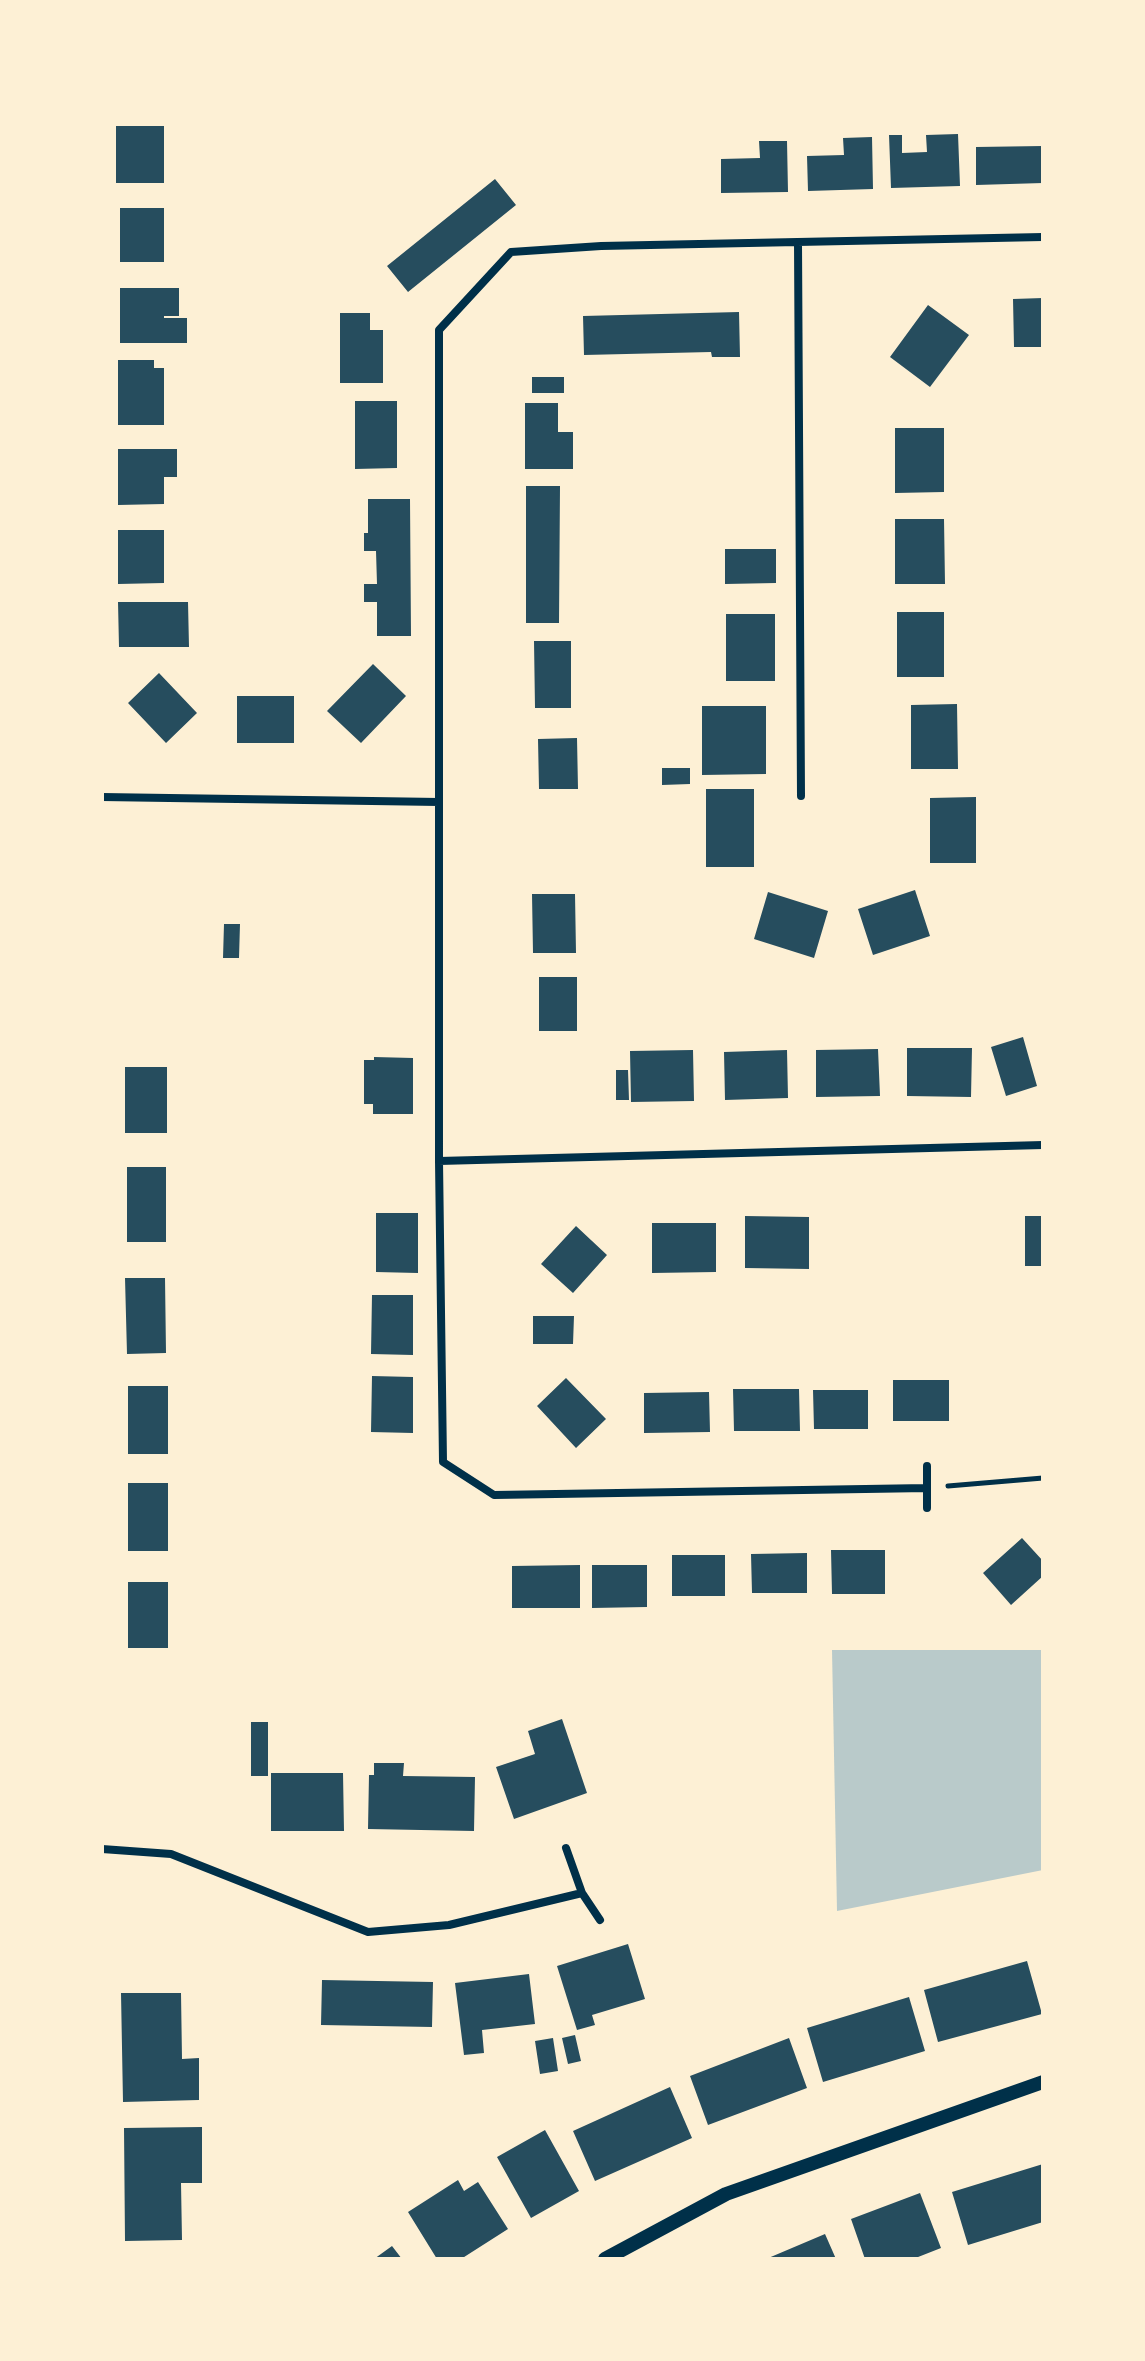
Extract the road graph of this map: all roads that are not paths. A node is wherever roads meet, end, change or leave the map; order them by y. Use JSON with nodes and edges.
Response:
{"nodes":[{"id":1,"x":1043,"y":237,"type":"edge"},
{"id":2,"x":798,"y":242,"type":"junction"},
{"id":3,"x":801,"y":796,"type":"dead end"},
{"id":4,"x":102,"y":797,"type":"edge"},
{"id":5,"x":439,"y":802,"type":"junction"},
{"id":6,"x":1043,"y":1145,"type":"edge"},
{"id":7,"x":439,"y":1161,"type":"junction"},
{"id":8,"x":927,"y":1466,"type":"dead end"},
{"id":9,"x":927,"y":1488,"type":"junction"},
{"id":10,"x":927,"y":1508,"type":"dead end"},
{"id":11,"x":566,"y":1848,"type":"dead end"},
{"id":12,"x":102,"y":1849,"type":"edge"},
{"id":13,"x":582,"y":1893,"type":"junction"},
{"id":14,"x":600,"y":1920,"type":"dead end"},
{"id":15,"x":1043,"y":2082,"type":"edge"},
{"id":16,"x":622,"y":2255,"type":"edge"},
{"id":17,"x":605,"y":2259,"type":"edge"}],
"edges":[{"from":1,"to":2,"type":"street"},
{"from":2,"to":3,"type":"street"},
{"from":2,"to":5,"type":"street"},
{"from":4,"to":5,"type":"street"},
{"from":5,"to":7,"type":"street"},
{"from":6,"to":7,"type":"street"},
{"from":7,"to":9,"type":"street"},
{"from":8,"to":9,"type":"street"},
{"from":9,"to":10,"type":"street"},
{"from":11,"to":13,"type":"street"},
{"from":12,"to":13,"type":"street"},
{"from":13,"to":14,"type":"street"},
{"from":15,"to":16,"type":"street"},
{"from":16,"to":17,"type":"street"}]}
